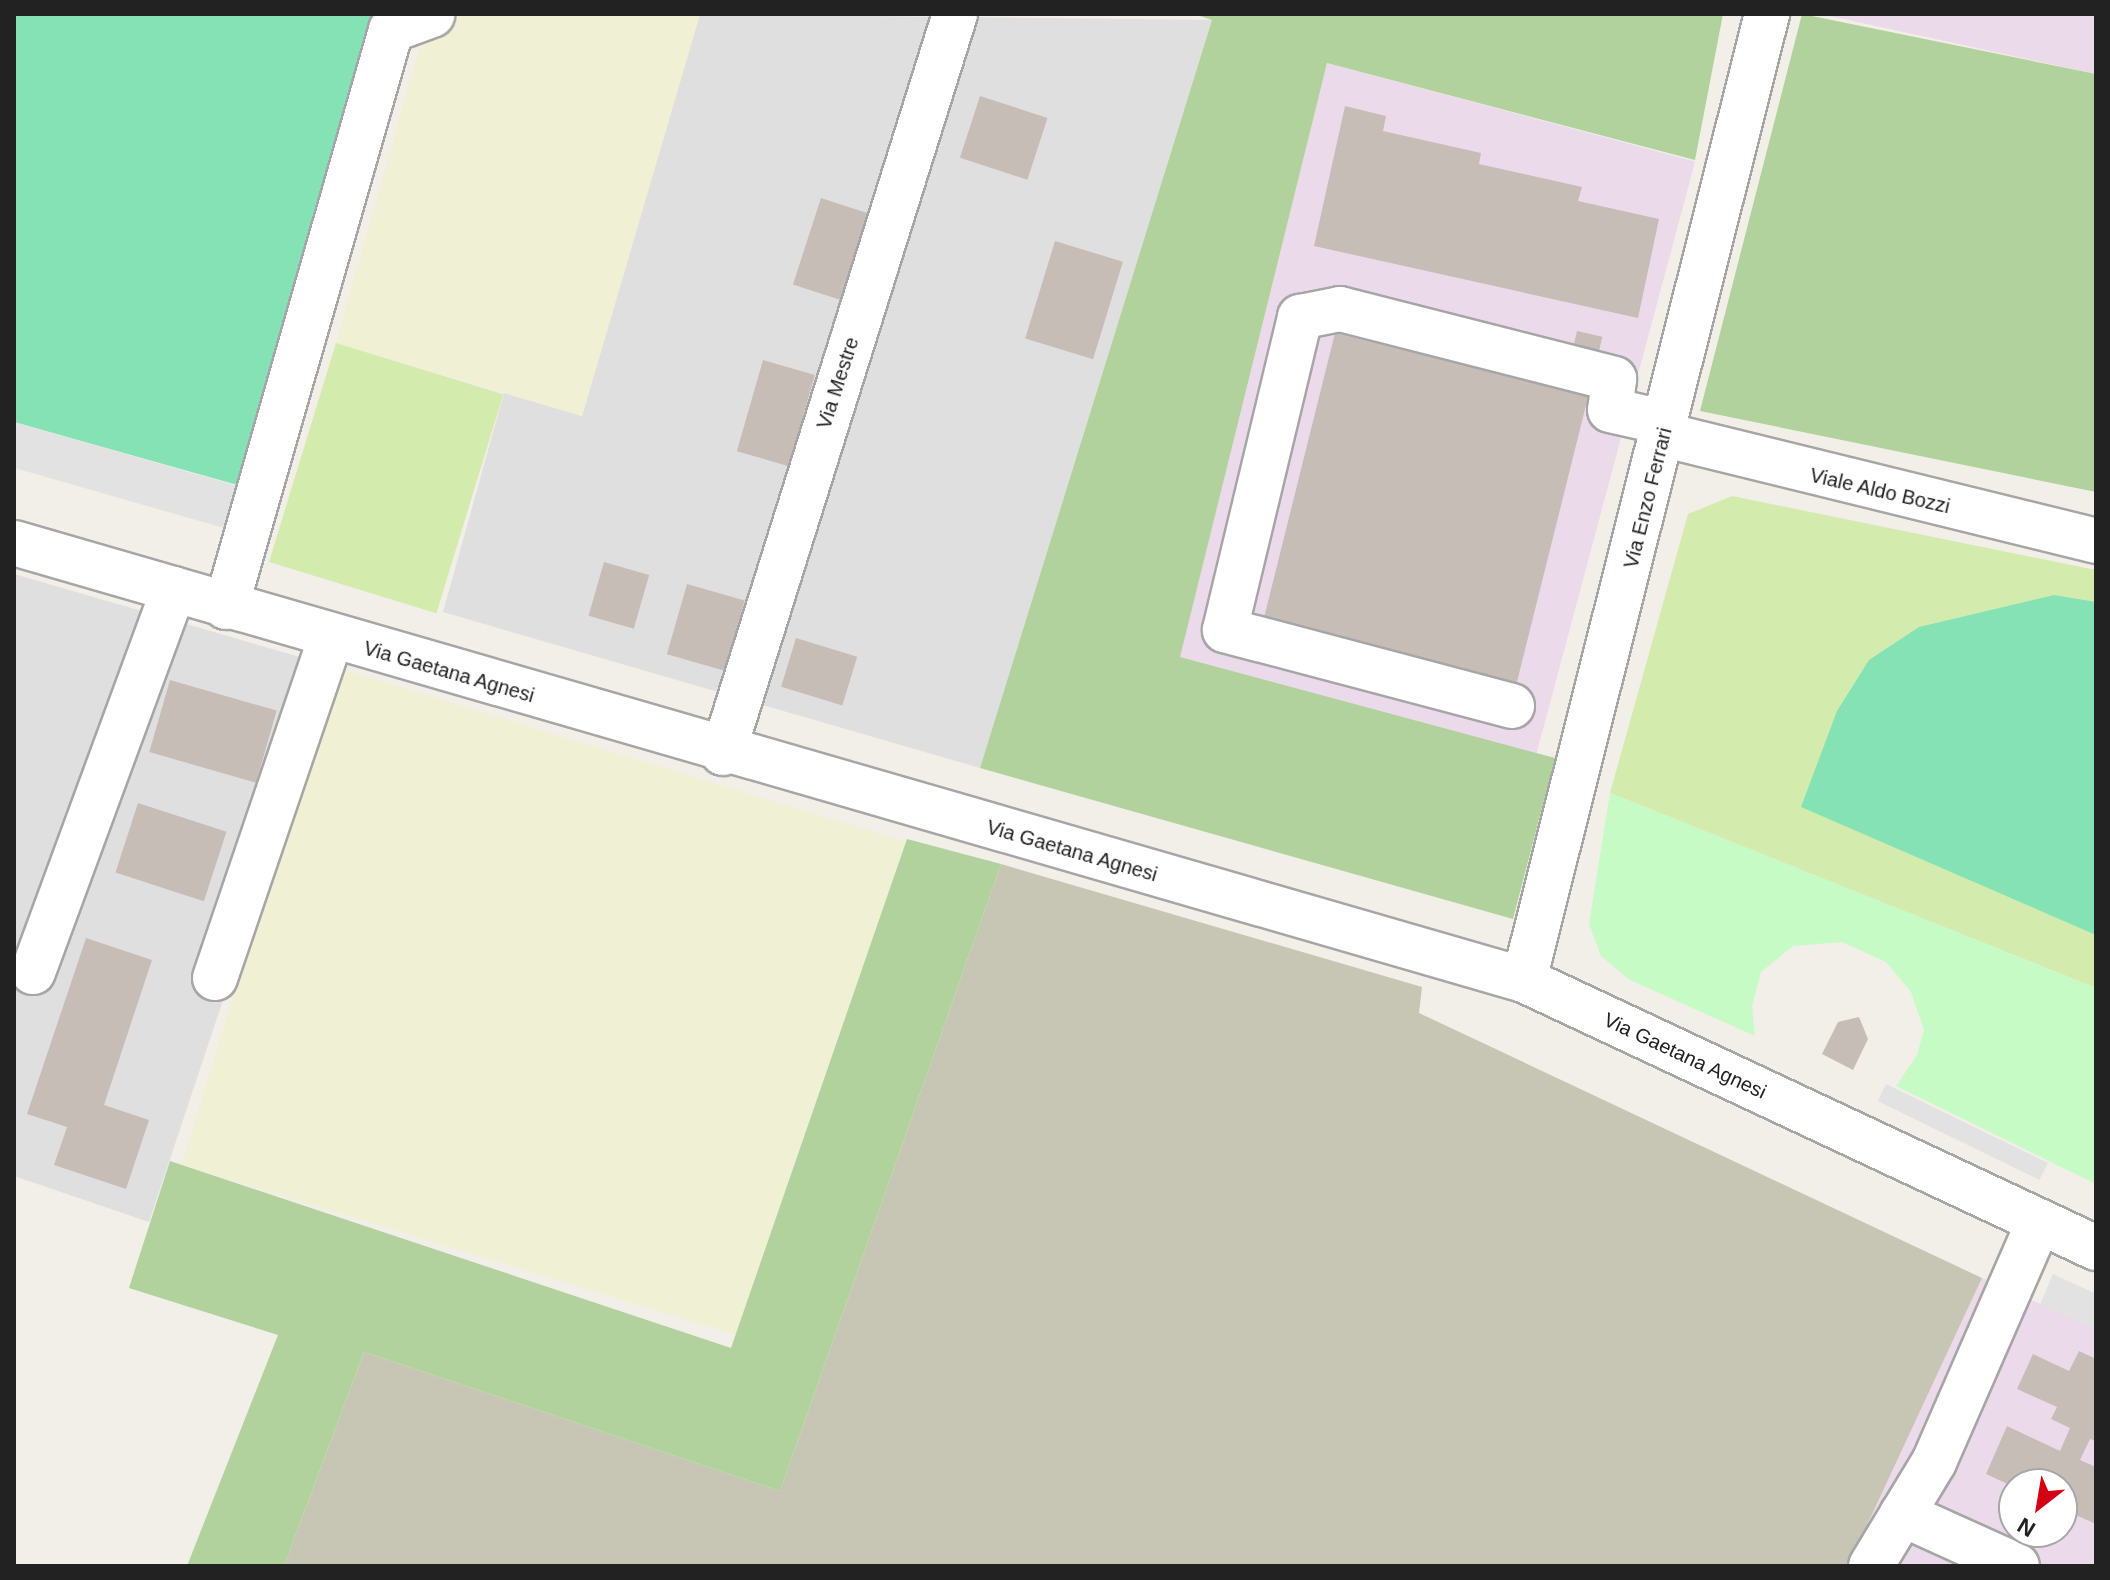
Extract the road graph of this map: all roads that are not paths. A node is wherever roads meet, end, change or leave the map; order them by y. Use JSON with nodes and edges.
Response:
{"nodes":[{"id":1,"x":955,"y":14,"type":"edge"},
{"id":2,"x":1767,"y":14,"type":"edge"},
{"id":3,"x":432,"y":15,"type":"edge"},
{"id":4,"x":1666,"y":429,"type":"junction"},
{"id":5,"x":2096,"y":541,"type":"edge"},
{"id":6,"x":17,"y":553,"type":"edge"},
{"id":7,"x":174,"y":589,"type":"junction"},
{"id":8,"x":226,"y":607,"type":"junction"},
{"id":9,"x":331,"y":637,"type":"junction"},
{"id":10,"x":1512,"y":706,"type":"dead end"},
{"id":11,"x":723,"y":753,"type":"junction"},
{"id":12,"x":33,"y":972,"type":"dead end"},
{"id":13,"x":215,"y":978,"type":"dead end"},
{"id":14,"x":1524,"y":980,"type":"junction"},
{"id":15,"x":2039,"y":1222,"type":"junction"},
{"id":16,"x":2096,"y":1248,"type":"edge"},
{"id":17,"x":1902,"y":1514,"type":"junction"},
{"id":18,"x":1871,"y":1566,"type":"edge"},
{"id":19,"x":2017,"y":1566,"type":"edge"}],
"edges":[{"from":1,"to":11,"type":"street","name":"Via Mestre"},
{"from":2,"to":4,"type":"street","name":"Via Enzo Ferrari"},
{"from":3,"to":8,"type":"street"},
{"from":4,"to":5,"type":"street","name":"Viale Aldo Bozzi"},
{"from":4,"to":10,"type":"street","name":"Viale Aldo Bozzi"},
{"from":4,"to":14,"type":"street","name":"Via Enzo Ferrari"},
{"from":6,"to":7,"type":"street","name":"Via Gaetana Agnesi"},
{"from":7,"to":8,"type":"street","name":"Via Gaetana Agnesi"},
{"from":7,"to":12,"type":"street"},
{"from":8,"to":9,"type":"street","name":"Via Gaetana Agnesi"},
{"from":9,"to":11,"type":"street","name":"Via Gaetana Agnesi"},
{"from":9,"to":13,"type":"street"},
{"from":11,"to":14,"type":"street","name":"Via Gaetana Agnesi"},
{"from":14,"to":15,"type":"street","name":"Via Gaetana Agnesi"},
{"from":15,"to":16,"type":"street","name":"Via Gaetana Agnesi"},
{"from":15,"to":17,"type":"street"},
{"from":17,"to":18,"type":"street"},
{"from":17,"to":19,"type":"street"}]}
